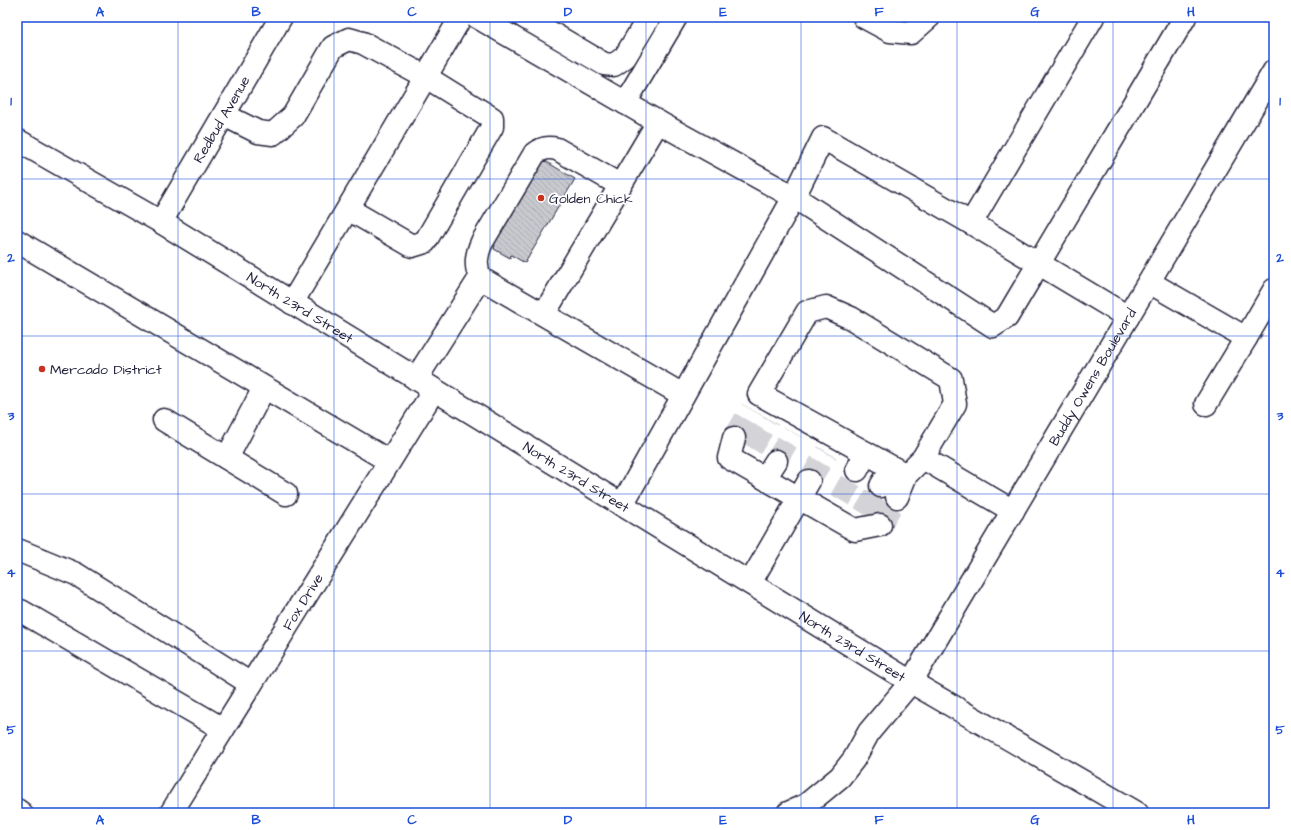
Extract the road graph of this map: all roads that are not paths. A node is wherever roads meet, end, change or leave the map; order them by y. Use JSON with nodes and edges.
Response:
{"nodes":[{"id":1,"x":281,"y":17,"type":"edge"},
{"id":2,"x":461,"y":17,"type":"edge"},
{"id":3,"x":476,"y":17,"type":"edge"},
{"id":4,"x":524,"y":17,"type":"edge"},
{"id":5,"x":649,"y":17,"type":"edge"},
{"id":6,"x":676,"y":17,"type":"edge"},
{"id":7,"x":864,"y":17,"type":"edge"},
{"id":8,"x":929,"y":17,"type":"edge"},
{"id":9,"x":1093,"y":17,"type":"edge"},
{"id":10,"x":1186,"y":17,"type":"edge"},
{"id":11,"x":1274,"y":71,"type":"edge"},
{"id":12,"x":426,"y":77,"type":"junction"},
{"id":13,"x":625,"y":103,"type":"junction"},
{"id":14,"x":224,"y":115,"type":"junction"},
{"id":15,"x":658,"y":122,"type":"junction"},
{"id":16,"x":17,"y":140,"type":"edge"},
{"id":17,"x":620,"y":185,"type":"junction"},
{"id":18,"x":794,"y":197,"type":"junction"},
{"id":19,"x":348,"y":208,"type":"junction"},
{"id":20,"x":161,"y":222,"type":"junction"},
{"id":21,"x":971,"y":223,"type":"junction"},
{"id":22,"x":17,"y":241,"type":"edge"},
{"id":23,"x":1039,"y":263,"type":"junction"},
{"id":24,"x":480,"y":278,"type":"junction"},
{"id":25,"x":1149,"y":282,"type":"junction"},
{"id":26,"x":1274,"y":290,"type":"edge"},
{"id":27,"x":292,"y":303,"type":"junction"},
{"id":28,"x":544,"y":314,"type":"junction"},
{"id":29,"x":1128,"y":317,"type":"junction"},
{"id":30,"x":1246,"y":338,"type":"junction"},
{"id":31,"x":425,"y":384,"type":"junction"},
{"id":32,"x":264,"y":388,"type":"junction"},
{"id":33,"x":684,"y":395,"type":"junction"},
{"id":34,"x":1206,"y":404,"type":"dead end"},
{"id":35,"x":164,"y":420,"type":"dead end"},
{"id":36,"x":742,"y":450,"type":"dead end"},
{"id":37,"x":227,"y":458,"type":"junction"},
{"id":38,"x":923,"y":458,"type":"junction"},
{"id":39,"x":389,"y":461,"type":"junction"},
{"id":40,"x":899,"y":471,"type":"junction"},
{"id":41,"x":804,"y":490,"type":"junction"},
{"id":42,"x":889,"y":492,"type":"tunnel mouth"},
{"id":43,"x":286,"y":494,"type":"dead end"},
{"id":44,"x":622,"y":505,"type":"junction"},
{"id":45,"x":1012,"y":512,"type":"junction"},
{"id":46,"x":866,"y":523,"type":"dead end"},
{"id":47,"x":18,"y":552,"type":"edge"},
{"id":48,"x":750,"y":583,"type":"junction"},
{"id":49,"x":21,"y":611,"type":"dead end"},
{"id":50,"x":911,"y":682,"type":"junction"},
{"id":51,"x":251,"y":684,"type":"junction"},
{"id":52,"x":222,"y":729,"type":"junction"},
{"id":53,"x":17,"y":810,"type":"edge"},
{"id":54,"x":21,"y":813,"type":"edge"},
{"id":55,"x":170,"y":813,"type":"edge"},
{"id":56,"x":788,"y":813,"type":"edge"},
{"id":57,"x":1137,"y":813,"type":"edge"}],
"edges":[{"from":1,"to":14,"type":"main road","name":"Redbud Avenue"},
{"from":2,"to":12,"type":"main road"},
{"from":3,"to":13,"type":"main road"},
{"from":4,"to":5,"type":"main road"},
{"from":6,"to":13,"type":"main road"},
{"from":7,"to":8,"type":"main road"},
{"from":9,"to":21,"type":"main road"},
{"from":10,"to":23,"type":"main road"},
{"from":11,"to":25,"type":"main road","name":"Buddy Owens Boulevard"},
{"from":12,"to":14,"type":"main road"},
{"from":12,"to":19,"type":"main road"},
{"from":12,"to":19,"type":"main road"},
{"from":13,"to":15,"type":"main road"},
{"from":14,"to":20,"type":"main road","name":"Redbud Avenue"},
{"from":15,"to":17,"type":"main road"},
{"from":15,"to":18,"type":"main road"},
{"from":16,"to":20,"type":"main road","name":"North 23rd Street"},
{"from":17,"to":24,"type":"main road"},
{"from":17,"to":28,"type":"main road"},
{"from":18,"to":21,"type":"main road"},
{"from":18,"to":23,"type":"main road"},
{"from":18,"to":33,"type":"main road"},
{"from":19,"to":27,"type":"main road"},
{"from":20,"to":27,"type":"main road","name":"North 23rd Street"},
{"from":21,"to":23,"type":"main road"},
{"from":22,"to":32,"type":"main road"},
{"from":23,"to":29,"type":"main road"},
{"from":24,"to":28,"type":"main road"},
{"from":24,"to":31,"type":"main road","name":"Fox Drive"},
{"from":25,"to":29,"type":"main road","name":"Buddy Owens Boulevard"},
{"from":25,"to":30,"type":"main road"},
{"from":26,"to":30,"type":"main road"},
{"from":27,"to":31,"type":"main road","name":"North 23rd Street"},
{"from":28,"to":33,"type":"main road"},
{"from":29,"to":45,"type":"main road","name":"Buddy Owens Boulevard"},
{"from":30,"to":34,"type":"main road"},
{"from":31,"to":39,"type":"main road","name":"Fox Drive"},
{"from":31,"to":44,"type":"main road","name":"North 23rd Street"},
{"from":32,"to":37,"type":"main road"},
{"from":32,"to":39,"type":"main road"},
{"from":33,"to":44,"type":"main road"},
{"from":35,"to":37,"type":"main road"},
{"from":36,"to":41,"type":"main road"},
{"from":37,"to":43,"type":"main road"},
{"from":38,"to":40,"type":"main road"},
{"from":38,"to":40,"type":"main road"},
{"from":38,"to":45,"type":"main road"},
{"from":39,"to":51,"type":"main road","name":"Fox Drive"},
{"from":40,"to":42,"type":"main road"},
{"from":41,"to":46,"type":"main road"},
{"from":41,"to":48,"type":"main road"},
{"from":44,"to":48,"type":"main road","name":"North 23rd Street"},
{"from":45,"to":50,"type":"main road","name":"Buddy Owens Boulevard"},
{"from":47,"to":51,"type":"main road"},
{"from":48,"to":50,"type":"main road","name":"North 23rd Street"},
{"from":49,"to":52,"type":"main road"},
{"from":50,"to":56,"type":"main road","name":"Buddy Owens Boulevard"},
{"from":50,"to":57,"type":"main road","name":"North 23rd Street"},
{"from":51,"to":52,"type":"main road","name":"Fox Drive"},
{"from":52,"to":55,"type":"main road","name":"Fox Drive"},
{"from":53,"to":54,"type":"main road"}]}
